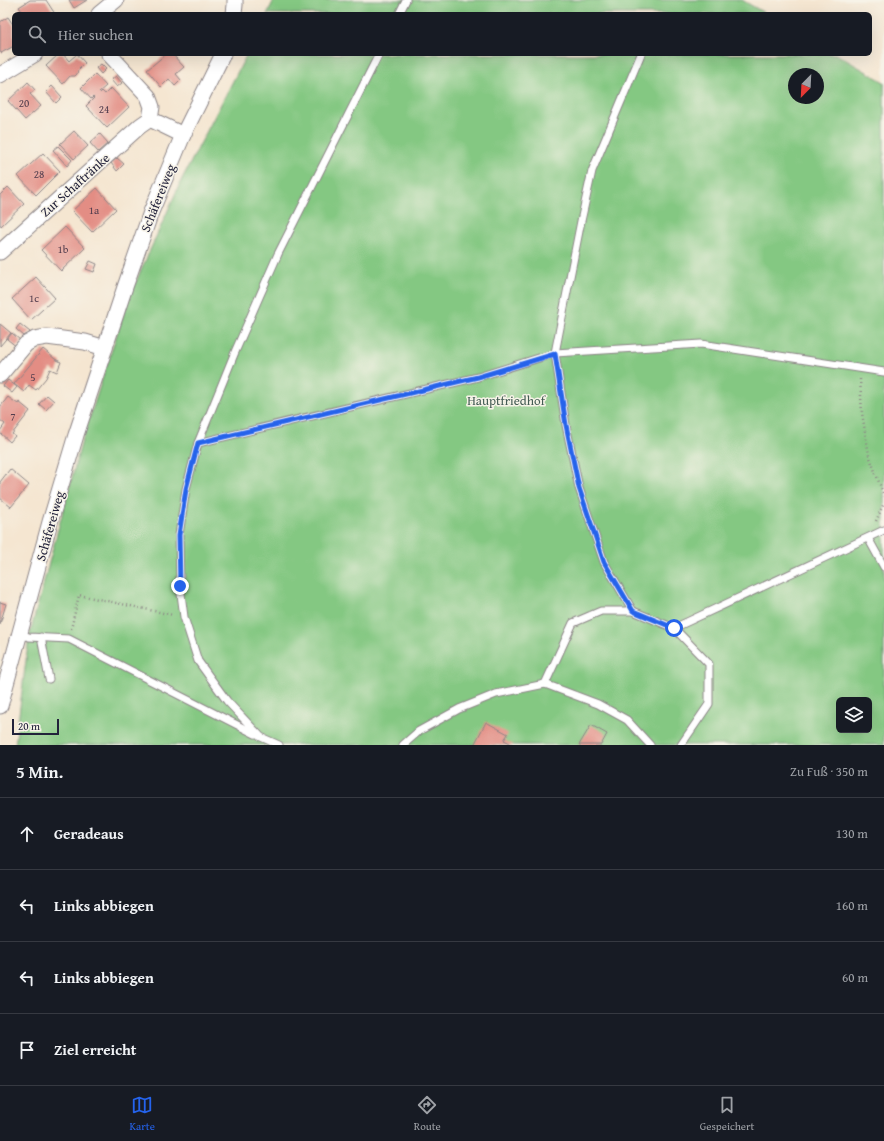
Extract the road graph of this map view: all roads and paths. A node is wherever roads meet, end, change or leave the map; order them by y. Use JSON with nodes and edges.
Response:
{"nodes":[{"id":1,"x":116,"y":0,"type":"edge"},
{"id":2,"x":235,"y":0,"type":"edge"},
{"id":3,"x":406,"y":0,"type":"edge"},
{"id":4,"x":101,"y":12,"type":"edge"},
{"id":5,"x":234,"y":12,"type":"edge"},
{"id":6,"x":400,"y":12,"type":"edge"},
{"id":7,"x":32,"y":56,"type":"edge"},
{"id":8,"x":111,"y":56,"type":"edge"},
{"id":9,"x":222,"y":56,"type":"edge"},
{"id":10,"x":377,"y":56,"type":"edge"},
{"id":11,"x":640,"y":56,"type":"edge"},
{"id":12,"x":0,"y":75,"type":"edge"},
{"id":13,"x":150,"y":119,"type":"junction"},
{"id":14,"x":183,"y":135,"type":"junction"},
{"id":15,"x":0,"y":252,"type":"edge"},
{"id":16,"x":106,"y":348,"type":"junction"},
{"id":17,"x":555,"y":354,"type":"junction"},
{"id":18,"x":859,"y":369,"type":"junction"},
{"id":19,"x":884,"y":372,"type":"edge"},
{"id":20,"x":0,"y":375,"type":"edge"},
{"id":21,"x":198,"y":443,"type":"junction"},
{"id":22,"x":884,"y":496,"type":"edge"},
{"id":23,"x":884,"y":530,"type":"edge"},
{"id":24,"x":868,"y":538,"type":"junction"},
{"id":25,"x":884,"y":567,"type":"edge"},
{"id":26,"x":633,"y":611,"type":"junction"},
{"id":27,"x":173,"y":615,"type":"dead end"},
{"id":28,"x":674,"y":628,"type":"junction"},
{"id":29,"x":20,"y":634,"type":"junction"},
{"id":30,"x":41,"y":637,"type":"junction"},
{"id":31,"x":69,"y":639,"type":"junction"},
{"id":32,"x":50,"y":679,"type":"dead end"},
{"id":33,"x":545,"y":684,"type":"junction"},
{"id":34,"x":0,"y":706,"type":"edge"},
{"id":35,"x":261,"y":737,"type":"junction"},
{"id":36,"x":279,"y":745,"type":"edge"},
{"id":37,"x":403,"y":745,"type":"edge"},
{"id":38,"x":650,"y":745,"type":"edge"},
{"id":39,"x":681,"y":745,"type":"edge"}],
"edges":[{"from":1,"to":4,"type":"street"},
{"from":2,"to":5,"type":"street"},
{"from":3,"to":6,"type":"lane"},
{"from":7,"to":12,"type":"street"},
{"from":8,"to":13,"type":"street"},
{"from":9,"to":14,"type":"street","name":"Schäfereiweg"},
{"from":10,"to":21,"type":"lane"},
{"from":11,"to":17,"type":"lane"},
{"from":13,"to":14,"type":"street"},
{"from":13,"to":15,"type":"street","name":"Zur Schaftränke"},
{"from":14,"to":16,"type":"street","name":"Schäfereiweg"},
{"from":16,"to":20,"type":"street"},
{"from":16,"to":29,"type":"street","name":"Schäfereiweg"},
{"from":17,"to":18,"type":"lane"},
{"from":17,"to":21,"type":"lane"},
{"from":17,"to":26,"type":"lane"},
{"from":18,"to":19,"type":"lane"},
{"from":18,"to":22,"type":"path"},
{"from":21,"to":35,"type":"lane"},
{"from":23,"to":24,"type":"lane"},
{"from":24,"to":25,"type":"lane"},
{"from":24,"to":28,"type":"lane"},
{"from":26,"to":28,"type":"lane"},
{"from":26,"to":33,"type":"lane"},
{"from":27,"to":31,"type":"path"},
{"from":28,"to":39,"type":"lane"},
{"from":29,"to":30,"type":"lane"},
{"from":29,"to":34,"type":"street","name":"Schäfereiweg"},
{"from":30,"to":31,"type":"lane"},
{"from":30,"to":32,"type":"lane"},
{"from":31,"to":35,"type":"lane"},
{"from":33,"to":37,"type":"lane"},
{"from":33,"to":38,"type":"lane"},
{"from":35,"to":36,"type":"lane"}]}
